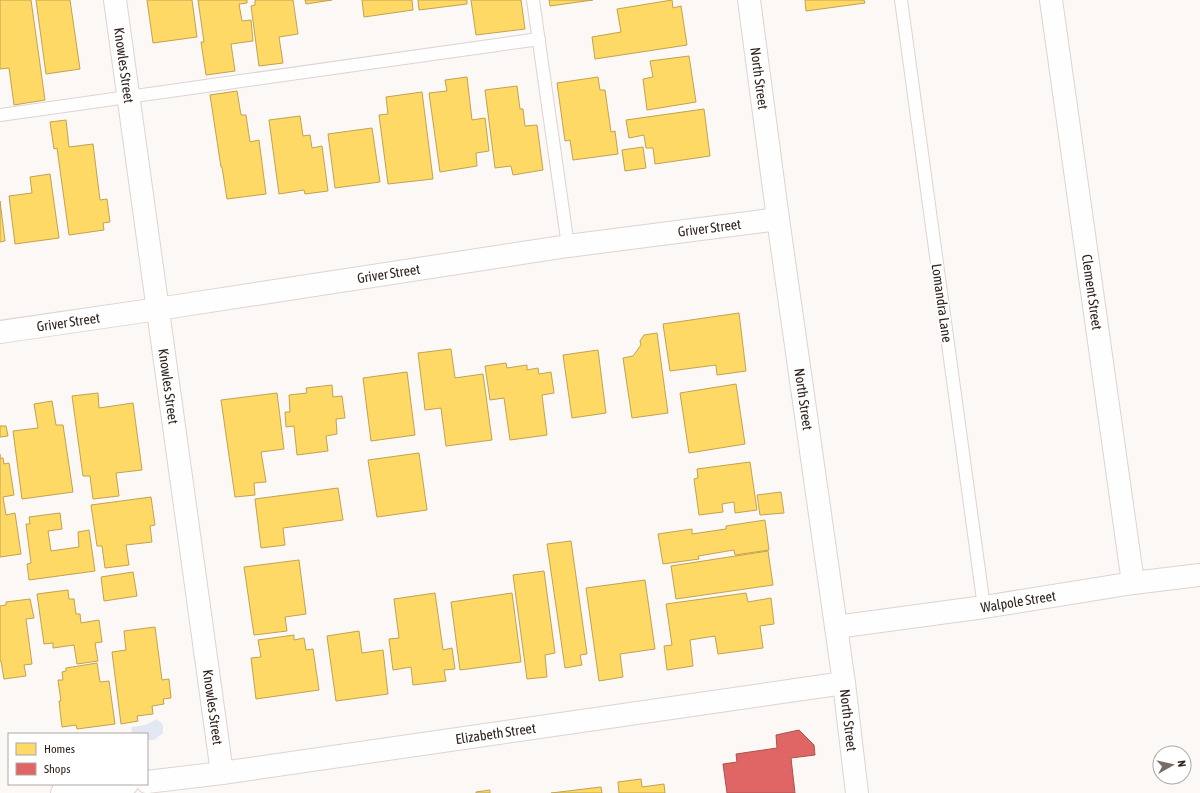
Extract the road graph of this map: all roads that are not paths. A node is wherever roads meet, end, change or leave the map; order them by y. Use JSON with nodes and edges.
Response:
{"nodes":[{"id":1,"x":115,"y":0,"type":"edge"},
{"id":2,"x":533,"y":0,"type":"edge"},
{"id":3,"x":901,"y":0,"type":"edge"},
{"id":4,"x":1051,"y":0,"type":"edge"},
{"id":5,"x":748,"y":2,"type":"edge"},
{"id":6,"x":539,"y":39,"type":"junction"},
{"id":7,"x":128,"y":97,"type":"junction"},
{"id":8,"x":0,"y":115,"type":"edge"},
{"id":9,"x":778,"y":219,"type":"junction"},
{"id":10,"x":568,"y":246,"type":"junction"},
{"id":11,"x":158,"y":310,"type":"junction"},
{"id":12,"x":0,"y":332,"type":"edge"},
{"id":13,"x":1200,"y":575,"type":"edge"},
{"id":14,"x":1133,"y":584,"type":"junction"},
{"id":15,"x":984,"y":607,"type":"junction"},
{"id":16,"x":836,"y":627,"type":"junction"},
{"id":17,"x":844,"y":683,"type":"junction"},
{"id":18,"x":222,"y":773,"type":"junction"},
{"id":19,"x":148,"y":782,"type":"edge"},
{"id":20,"x":119,"y":785,"type":"edge"},
{"id":21,"x":62,"y":793,"type":"edge"},
{"id":22,"x":857,"y":793,"type":"edge"}],
"edges":[{"from":1,"to":7,"type":"street","name":"Knowles Street"},
{"from":2,"to":6,"type":"lane"},
{"from":3,"to":15,"type":"lane","name":"Lomandra Lane"},
{"from":4,"to":14,"type":"street","name":"Clement Street"},
{"from":5,"to":9,"type":"street","name":"North Street"},
{"from":6,"to":7,"type":"lane"},
{"from":6,"to":10,"type":"lane"},
{"from":7,"to":8,"type":"lane"},
{"from":7,"to":11,"type":"street","name":"Knowles Street"},
{"from":9,"to":10,"type":"street","name":"Griver Street"},
{"from":9,"to":16,"type":"street","name":"North Street"},
{"from":10,"to":11,"type":"street","name":"Griver Street"},
{"from":11,"to":12,"type":"street","name":"Griver Street"},
{"from":11,"to":18,"type":"street","name":"Knowles Street"},
{"from":13,"to":14,"type":"street","name":"Walpole Street"},
{"from":14,"to":15,"type":"street","name":"Walpole Street"},
{"from":15,"to":16,"type":"street","name":"Walpole Street"},
{"from":16,"to":17,"type":"street","name":"North Street"},
{"from":17,"to":18,"type":"street","name":"Elizabeth Street"},
{"from":17,"to":22,"type":"street","name":"North Street"},
{"from":18,"to":19,"type":"street","name":"Elizabeth Street"},
{"from":20,"to":21,"type":"street"}]}
